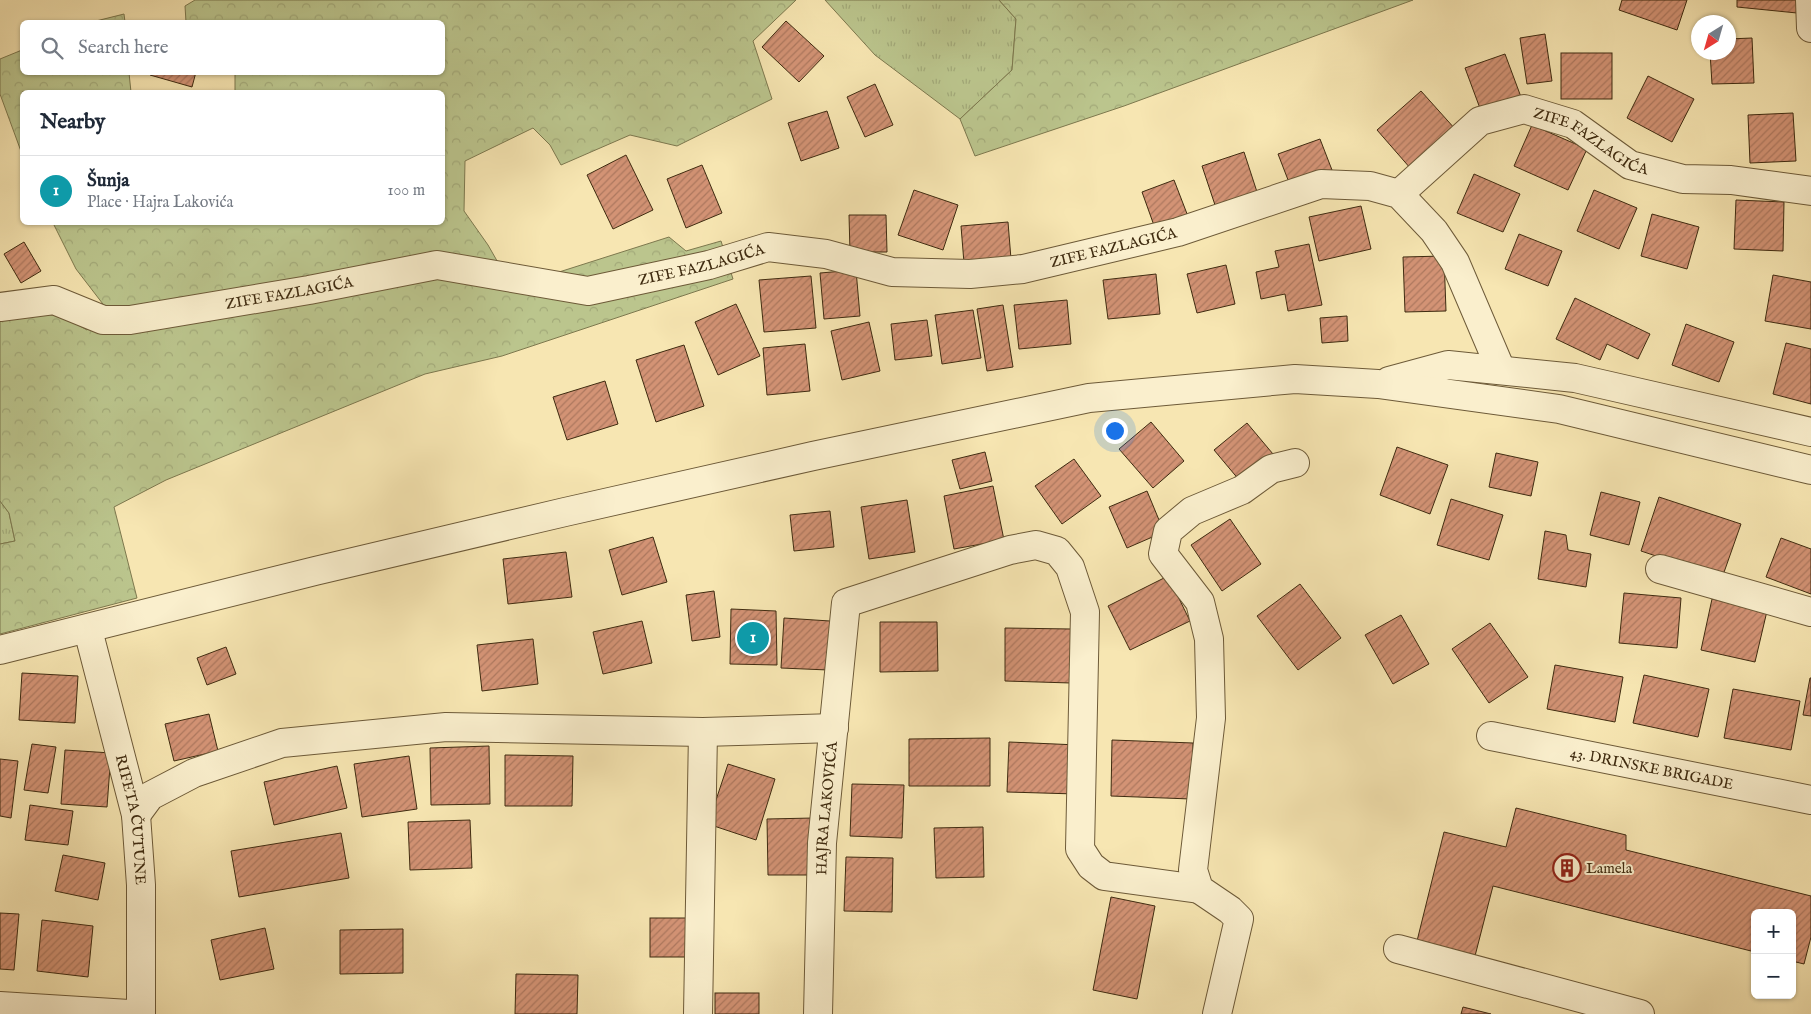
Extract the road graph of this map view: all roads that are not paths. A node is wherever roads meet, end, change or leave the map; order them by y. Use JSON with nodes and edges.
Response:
{"nodes":[{"id":1,"x":1810,"y":0,"type":"edge"},
{"id":2,"x":1811,"y":28,"type":"edge"},
{"id":3,"x":1811,"y":191,"type":"edge"},
{"id":4,"x":1400,"y":194,"type":"junction"},
{"id":5,"x":0,"y":307,"type":"edge"},
{"id":6,"x":1500,"y":370,"type":"junction"},
{"id":7,"x":1378,"y":384,"type":"junction"},
{"id":8,"x":1811,"y":432,"type":"edge"},
{"id":9,"x":1295,"y":463,"type":"dead end"},
{"id":10,"x":1811,"y":470,"type":"edge"},
{"id":11,"x":1660,"y":570,"type":"dead end"},
{"id":12,"x":1811,"y":612,"type":"edge"},
{"id":13,"x":88,"y":630,"type":"junction"},
{"id":14,"x":0,"y":650,"type":"edge"},
{"id":15,"x":834,"y":728,"type":"junction"},
{"id":16,"x":703,"y":732,"type":"junction"},
{"id":17,"x":1491,"y":736,"type":"dead end"},
{"id":18,"x":1811,"y":800,"type":"edge"},
{"id":19,"x":136,"y":815,"type":"junction"},
{"id":20,"x":1199,"y":889,"type":"junction"},
{"id":21,"x":1398,"y":949,"type":"dead end"},
{"id":22,"x":0,"y":1006,"type":"edge"},
{"id":23,"x":129,"y":1014,"type":"edge"},
{"id":24,"x":141,"y":1014,"type":"edge"},
{"id":25,"x":698,"y":1014,"type":"edge"},
{"id":26,"x":818,"y":1014,"type":"edge"},
{"id":27,"x":1217,"y":1014,"type":"edge"},
{"id":28,"x":1640,"y":1014,"type":"edge"}],
"edges":[{"from":1,"to":2,"type":"street"},
{"from":3,"to":4,"type":"street","name":"ZIFE FAZLAGIĆA"},
{"from":4,"to":5,"type":"street","name":"ZIFE FAZLAGIĆA"},
{"from":4,"to":6,"type":"street"},
{"from":6,"to":7,"type":"street"},
{"from":6,"to":8,"type":"street"},
{"from":7,"to":10,"type":"street"},
{"from":7,"to":13,"type":"street"},
{"from":9,"to":20,"type":"street"},
{"from":11,"to":12,"type":"street"},
{"from":13,"to":14,"type":"street"},
{"from":13,"to":19,"type":"street","name":"RIFETA ČUTUNE"},
{"from":15,"to":16,"type":"street"},
{"from":15,"to":20,"type":"street","name":"HAJRA LAKOVIĆA"},
{"from":15,"to":26,"type":"street","name":"HAJRA LAKOVIĆA"},
{"from":16,"to":19,"type":"street"},
{"from":16,"to":25,"type":"street"},
{"from":17,"to":18,"type":"street","name":"43. DRINSKE BRIGADE"},
{"from":19,"to":24,"type":"street","name":"RIFETA ČUTUNE"},
{"from":20,"to":27,"type":"street"},
{"from":21,"to":28,"type":"street"},
{"from":22,"to":23,"type":"street"}]}
